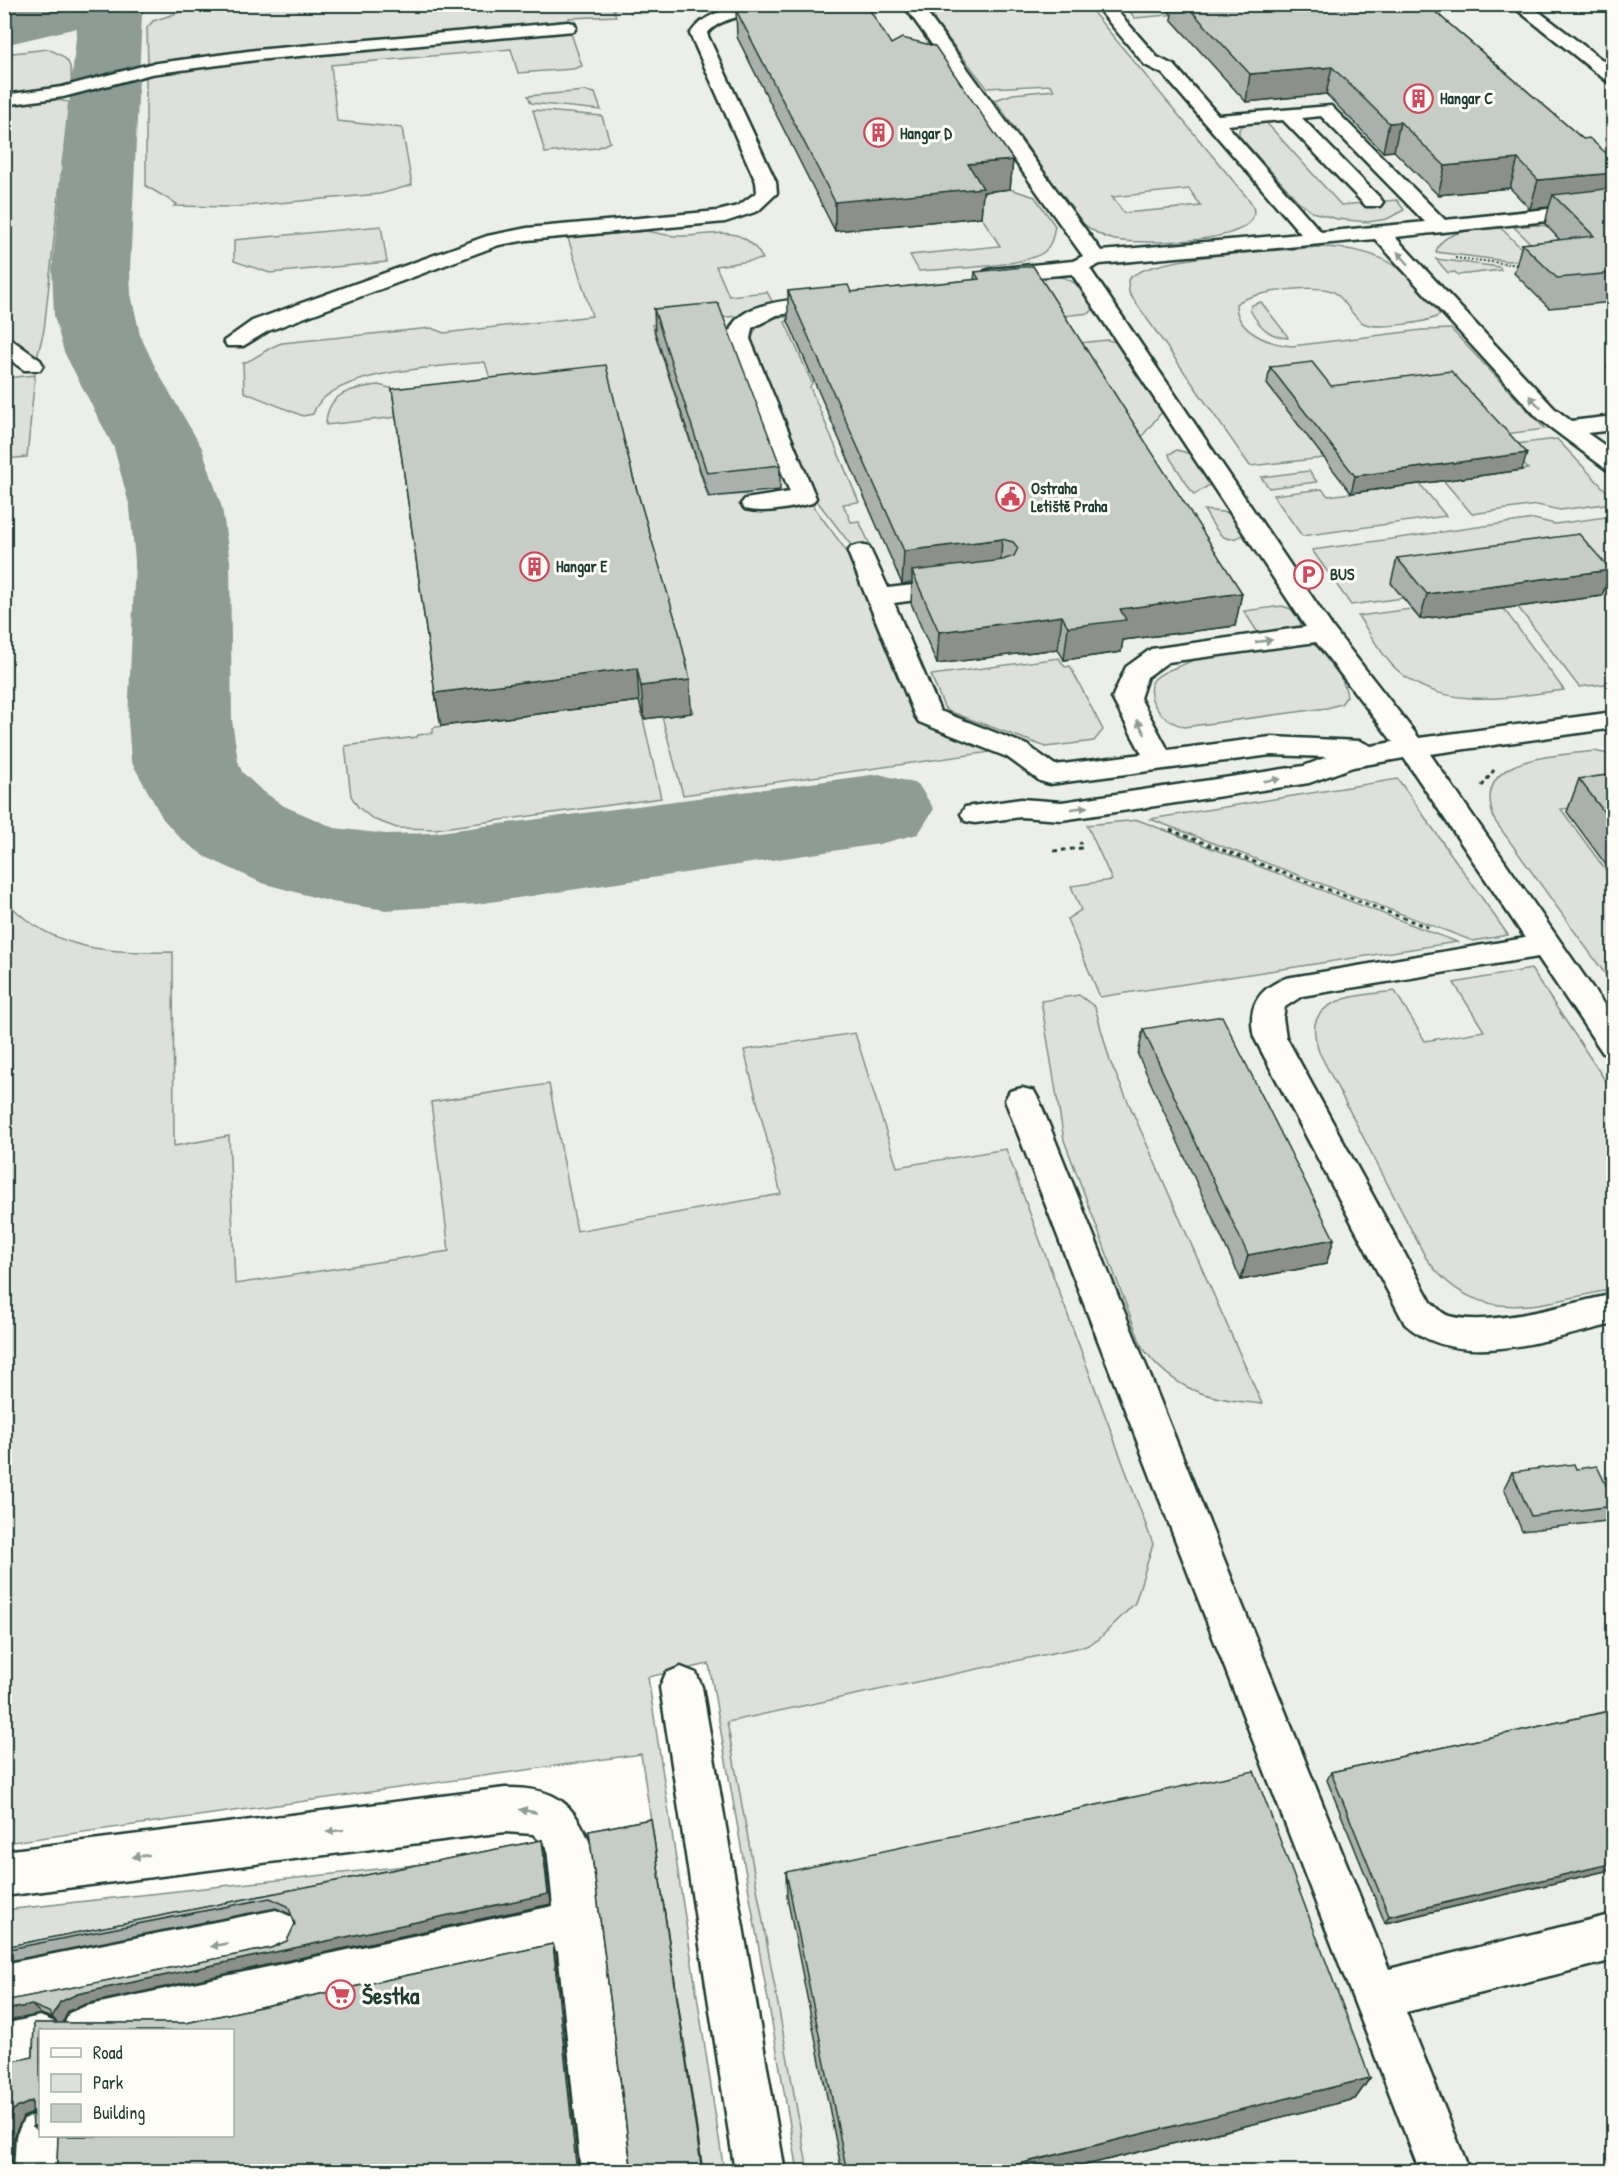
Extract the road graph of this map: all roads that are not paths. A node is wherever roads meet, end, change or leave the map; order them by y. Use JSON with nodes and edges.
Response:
{"nodes":[{"id":1,"x":832,"y":4,"type":"edge"},
{"id":2,"x":911,"y":4,"type":"edge"},
{"id":3,"x":1102,"y":4,"type":"edge"},
{"id":4,"x":1518,"y":4,"type":"edge"},
{"id":5,"x":568,"y":27,"type":"dead end"},
{"id":6,"x":1614,"y":78,"type":"edge"},
{"id":7,"x":4,"y":100,"type":"edge"},
{"id":8,"x":1288,"y":114,"type":"junction"},
{"id":9,"x":1214,"y":121,"type":"junction"},
{"id":10,"x":1372,"y":202,"type":"dead end"},
{"id":11,"x":1614,"y":208,"type":"edge"},
{"id":12,"x":1440,"y":226,"type":"junction"},
{"id":13,"x":1380,"y":233,"type":"junction"},
{"id":14,"x":1316,"y":239,"type":"junction"},
{"id":15,"x":1086,"y":262,"type":"junction"},
{"id":16,"x":969,"y":283,"type":"edge"},
{"id":17,"x":850,"y":301,"type":"edge"},
{"id":18,"x":235,"y":341,"type":"dead end"},
{"id":19,"x":4,"y":345,"type":"edge"},
{"id":20,"x":32,"y":365,"type":"dead end"},
{"id":21,"x":1614,"y":423,"type":"edge"},
{"id":22,"x":1568,"y":428,"type":"junction"},
{"id":23,"x":1614,"y":464,"type":"edge"},
{"id":24,"x":753,"y":504,"type":"dead end"},
{"id":25,"x":860,"y":552,"type":"dead end"},
{"id":26,"x":978,"y":585,"type":"edge"},
{"id":27,"x":879,"y":597,"type":"junction"},
{"id":28,"x":1323,"y":633,"type":"junction"},
{"id":29,"x":1613,"y":720,"type":"edge"},
{"id":30,"x":1401,"y":749,"type":"junction"},
{"id":31,"x":1159,"y":760,"type":"junction"},
{"id":32,"x":975,"y":814,"type":"dead end"},
{"id":33,"x":1546,"y":945,"type":"junction"},
{"id":34,"x":1614,"y":1045,"type":"edge"},
{"id":35,"x":1022,"y":1100,"type":"dead end"},
{"id":36,"x":1614,"y":1309,"type":"edge"},
{"id":37,"x":681,"y":1687,"type":"dead end"},
{"id":38,"x":4,"y":1874,"type":"edge"},
{"id":39,"x":578,"y":1924,"type":"junction"},
{"id":40,"x":276,"y":1933,"type":"dead end"},
{"id":41,"x":1614,"y":1937,"type":"edge"},
{"id":42,"x":4,"y":1987,"type":"edge"},
{"id":43,"x":1376,"y":1996,"type":"junction"},
{"id":44,"x":95,"y":2029,"type":"edge"},
{"id":45,"x":39,"y":2040,"type":"edge"},
{"id":46,"x":4,"y":2048,"type":"edge"},
{"id":47,"x":41,"y":2137,"type":"edge"},
{"id":48,"x":39,"y":2172,"type":"edge"},
{"id":49,"x":606,"y":2172,"type":"edge"},
{"id":50,"x":760,"y":2172,"type":"edge"},
{"id":51,"x":1445,"y":2172,"type":"edge"}],
"edges":[{"from":1,"to":18,"type":"lane"},
{"from":2,"to":15,"type":"lane"},
{"from":3,"to":9,"type":"lane"},
{"from":4,"to":6,"type":"lane"},
{"from":5,"to":7,"type":"lane"},
{"from":8,"to":9,"type":"lane"},
{"from":8,"to":10,"type":"lane"},
{"from":8,"to":12,"type":"lane"},
{"from":9,"to":14,"type":"lane"},
{"from":11,"to":12,"type":"lane"},
{"from":12,"to":13,"type":"lane"},
{"from":13,"to":14,"type":"lane"},
{"from":22,"to":13,"type":"lane","one_way":true},
{"from":14,"to":15,"type":"lane"},
{"from":15,"to":16,"type":"lane"},
{"from":15,"to":28,"type":"lane"},
{"from":17,"to":24,"type":"lane"},
{"from":19,"to":20,"type":"lane"},
{"from":21,"to":22,"type":"lane"},
{"from":22,"to":23,"type":"lane"},
{"from":25,"to":27,"type":"lane"},
{"from":26,"to":27,"type":"lane"},
{"from":27,"to":31,"type":"lane"},
{"from":28,"to":30,"type":"lane"},
{"from":31,"to":28,"type":"lane","one_way":true},
{"from":29,"to":30,"type":"lane"},
{"from":30,"to":31,"type":"lane"},
{"from":30,"to":32,"type":"lane"},
{"from":30,"to":33,"type":"lane"},
{"from":33,"to":34,"type":"lane"},
{"from":33,"to":36,"type":"lane"},
{"from":35,"to":43,"type":"lane"},
{"from":37,"to":50,"type":"lane"},
{"from":39,"to":38,"type":"lane","one_way":true},
{"from":39,"to":44,"type":"lane"},
{"from":39,"to":49,"type":"lane"},
{"from":40,"to":42,"type":"lane","one_way":true},
{"from":41,"to":43,"type":"lane"},
{"from":43,"to":51,"type":"lane"},
{"from":45,"to":46,"type":"lane"},
{"from":47,"to":48,"type":"lane"}]}
